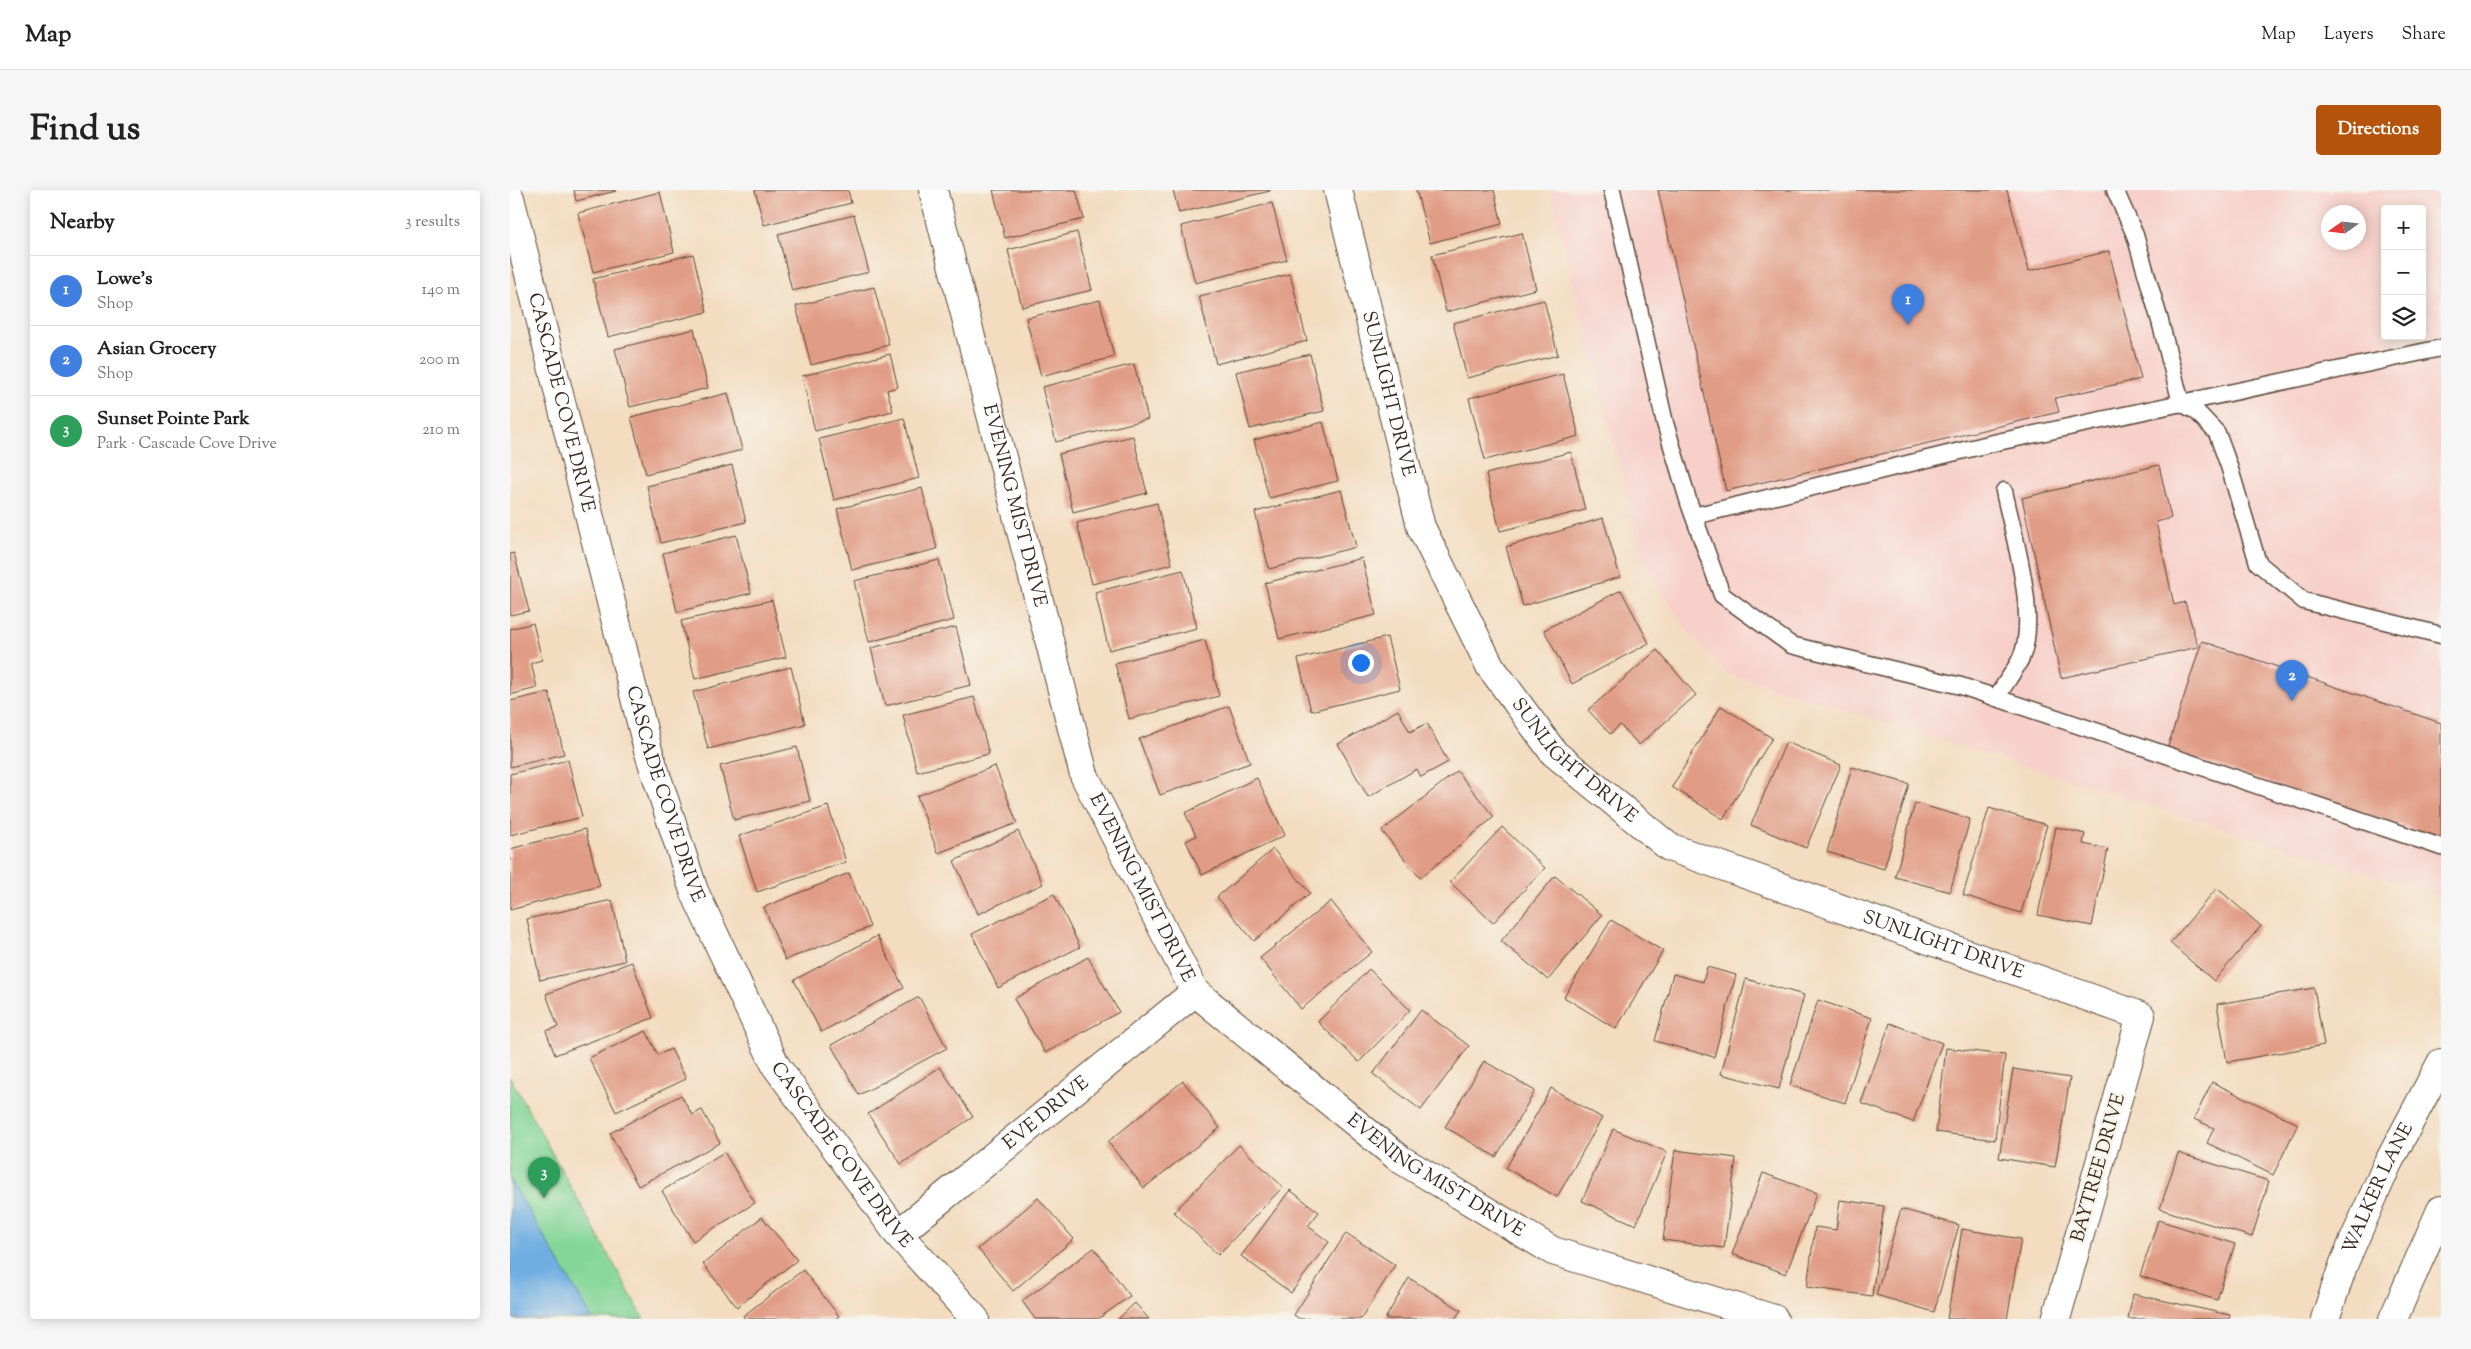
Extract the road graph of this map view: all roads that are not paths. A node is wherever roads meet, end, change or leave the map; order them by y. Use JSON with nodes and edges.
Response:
{"nodes":[{"id":1,"x":933,"y":190,"type":"edge"},
{"id":2,"x":1338,"y":190,"type":"edge"},
{"id":3,"x":1612,"y":190,"type":"edge"},
{"id":4,"x":2115,"y":190,"type":"edge"},
{"id":5,"x":510,"y":198,"type":"edge"},
{"id":6,"x":2441,"y":348,"type":"edge"},
{"id":7,"x":2181,"y":403,"type":"junction"},
{"id":8,"x":2004,"y":491,"type":"dead end"},
{"id":9,"x":1694,"y":516,"type":"junction"},
{"id":10,"x":2441,"y":635,"type":"edge"},
{"id":11,"x":1996,"y":698,"type":"junction"},
{"id":12,"x":2441,"y":847,"type":"edge"},
{"id":13,"x":1195,"y":992,"type":"junction"},
{"id":14,"x":2141,"y":1016,"type":"joint"},
{"id":15,"x":2441,"y":1063,"type":"edge"},
{"id":16,"x":2441,"y":1210,"type":"edge"},
{"id":17,"x":898,"y":1234,"type":"junction"},
{"id":18,"x":975,"y":1319,"type":"edge"},
{"id":19,"x":1774,"y":1319,"type":"edge"},
{"id":20,"x":2056,"y":1319,"type":"edge"},
{"id":21,"x":2325,"y":1319,"type":"edge"},
{"id":22,"x":2393,"y":1319,"type":"edge"}],
"edges":[{"from":1,"to":13,"type":"street","name":"EVENING MIST DRIVE"},
{"from":2,"to":14,"type":"street","name":"SUNLIGHT DRIVE"},
{"from":3,"to":9,"type":"lane"},
{"from":4,"to":7,"type":"lane"},
{"from":5,"to":17,"type":"street","name":"CASCADE COVE DRIVE"},
{"from":6,"to":7,"type":"lane"},
{"from":7,"to":9,"type":"lane"},
{"from":7,"to":10,"type":"lane"},
{"from":8,"to":11,"type":"lane"},
{"from":9,"to":11,"type":"lane"},
{"from":11,"to":12,"type":"lane"},
{"from":13,"to":17,"type":"street","name":"EVE DRIVE"},
{"from":13,"to":19,"type":"street","name":"EVENING MIST DRIVE"},
{"from":14,"to":20,"type":"street","name":"BAYTREE DRIVE"},
{"from":15,"to":21,"type":"street","name":"WALKER LANE"},
{"from":16,"to":22,"type":"street"},
{"from":17,"to":18,"type":"street","name":"CASCADE COVE DRIVE"}]}
